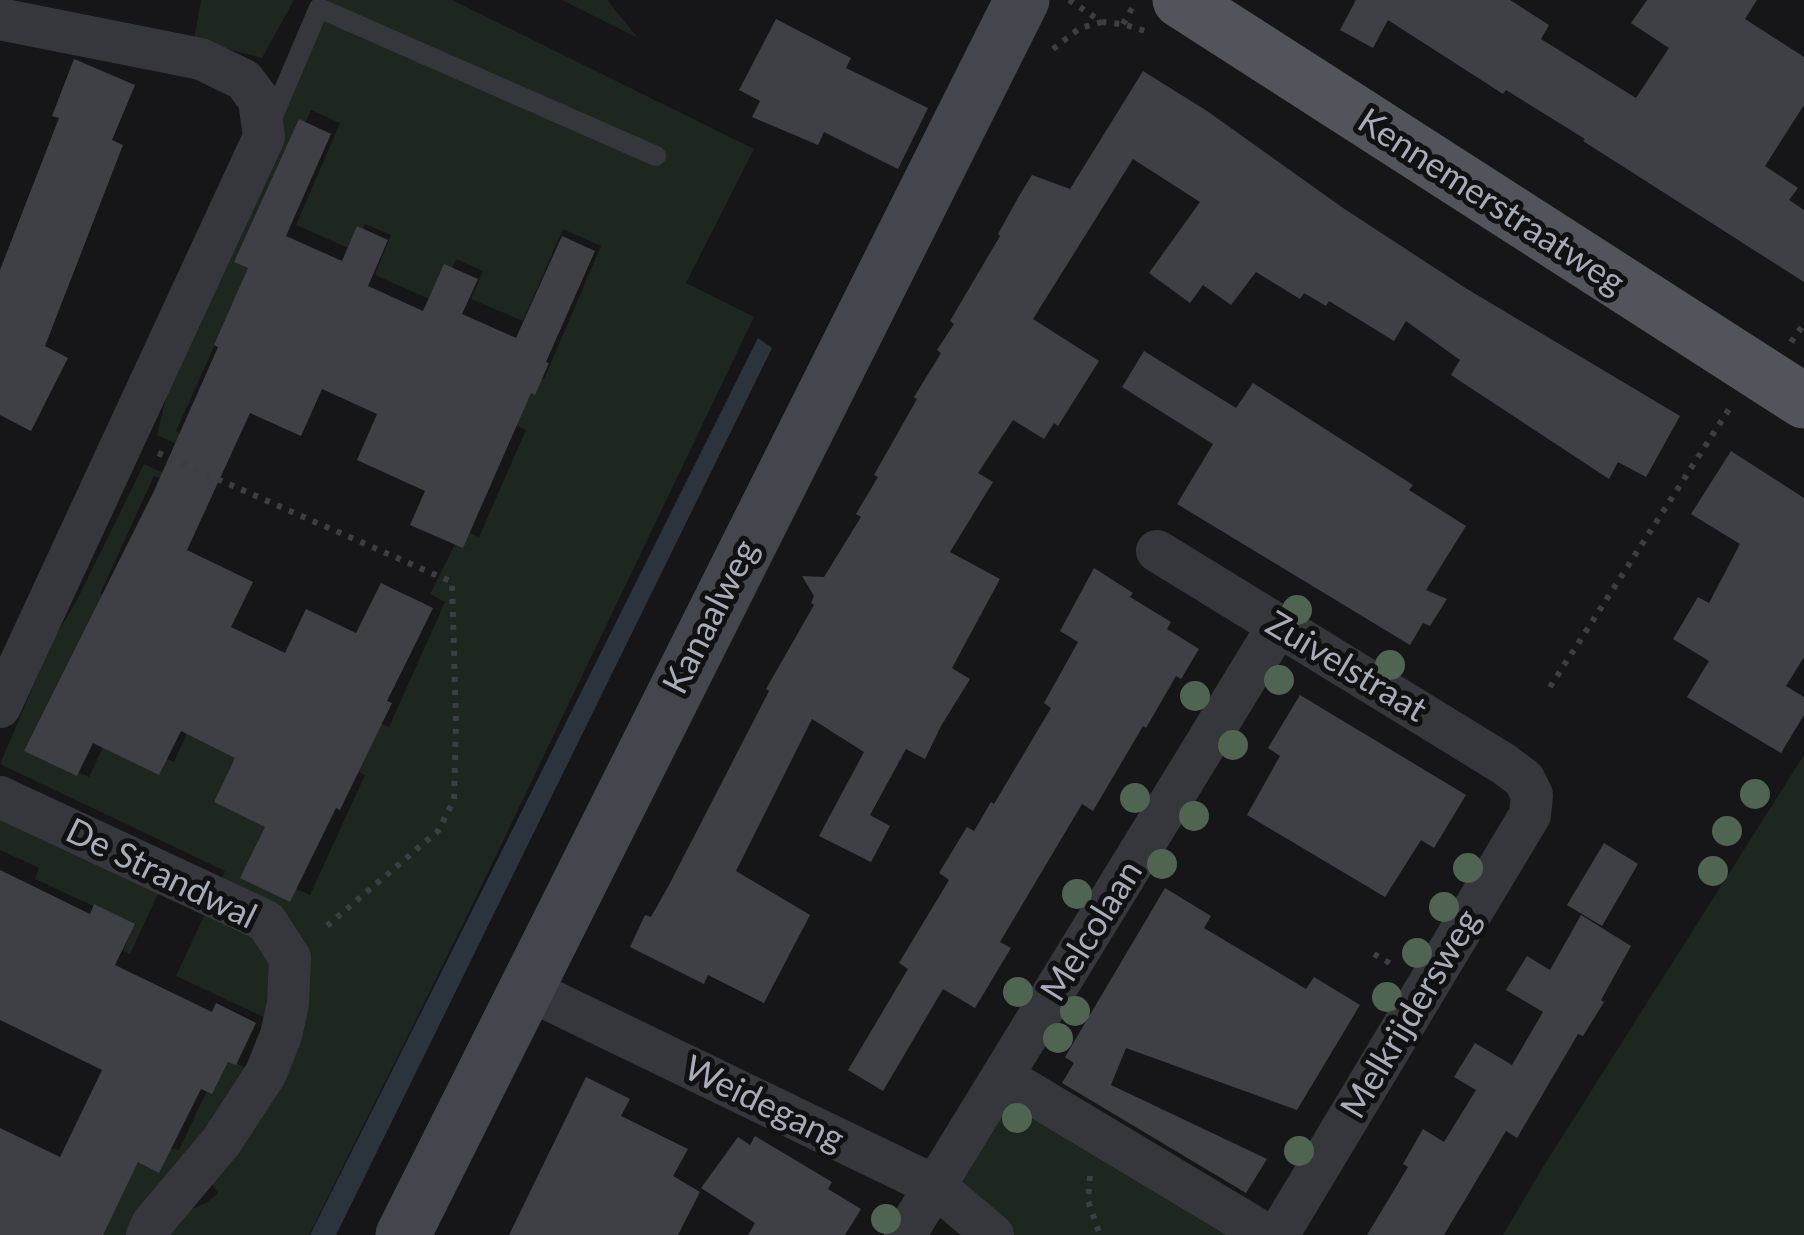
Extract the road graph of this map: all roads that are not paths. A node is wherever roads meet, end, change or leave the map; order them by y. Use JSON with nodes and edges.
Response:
{"nodes":[{"id":1,"x":1022,"y":0,"type":"edge"},
{"id":2,"x":1180,"y":0,"type":"edge"},
{"id":3,"x":0,"y":19,"type":"edge"},
{"id":4,"x":264,"y":137,"type":"junction"},
{"id":5,"x":656,"y":156,"type":"dead end"},
{"id":6,"x":1804,"y":401,"type":"edge"},
{"id":7,"x":1157,"y":551,"type":"dead end"},
{"id":8,"x":1278,"y":626,"type":"junction"},
{"id":9,"x":0,"y":707,"type":"edge"},
{"id":10,"x":1530,"y":788,"type":"joint"},
{"id":11,"x":0,"y":797,"type":"edge"},
{"id":12,"x":525,"y":988,"type":"junction"},
{"id":13,"x":1002,"y":1076,"type":"junction"},
{"id":14,"x":935,"y":1186,"type":"junction"},
{"id":15,"x":147,"y":1235,"type":"edge"},
{"id":16,"x":403,"y":1235,"type":"edge"},
{"id":17,"x":905,"y":1235,"type":"edge"},
{"id":18,"x":993,"y":1235,"type":"edge"},
{"id":19,"x":1268,"y":1235,"type":"edge"},
{"id":20,"x":1278,"y":1235,"type":"edge"}],
"edges":[{"from":1,"to":12,"type":"street","name":"Kanaalweg"},
{"from":2,"to":6,"type":"main road","name":"Kennemerstraatweg"},
{"from":3,"to":4,"type":"street"},
{"from":4,"to":5,"type":"lane"},
{"from":4,"to":9,"type":"street"},
{"from":7,"to":8,"type":"street","name":"Zuivelstraat"},
{"from":8,"to":10,"type":"street","name":"Zuivelstraat"},
{"from":8,"to":13,"type":"street","name":"Melcolaan"},
{"from":10,"to":20,"type":"street","name":"Melkrijdersweg"},
{"from":11,"to":15,"type":"street","name":"De Strandwal"},
{"from":12,"to":14,"type":"street","name":"Weidegang"},
{"from":12,"to":16,"type":"street","name":"Kanaalweg"},
{"from":13,"to":14,"type":"street","name":"Melcolaan"},
{"from":13,"to":19,"type":"street"},
{"from":14,"to":17,"type":"street","name":"Melcolaan"},
{"from":14,"to":18,"type":"street","name":"Weidegang"}]}
